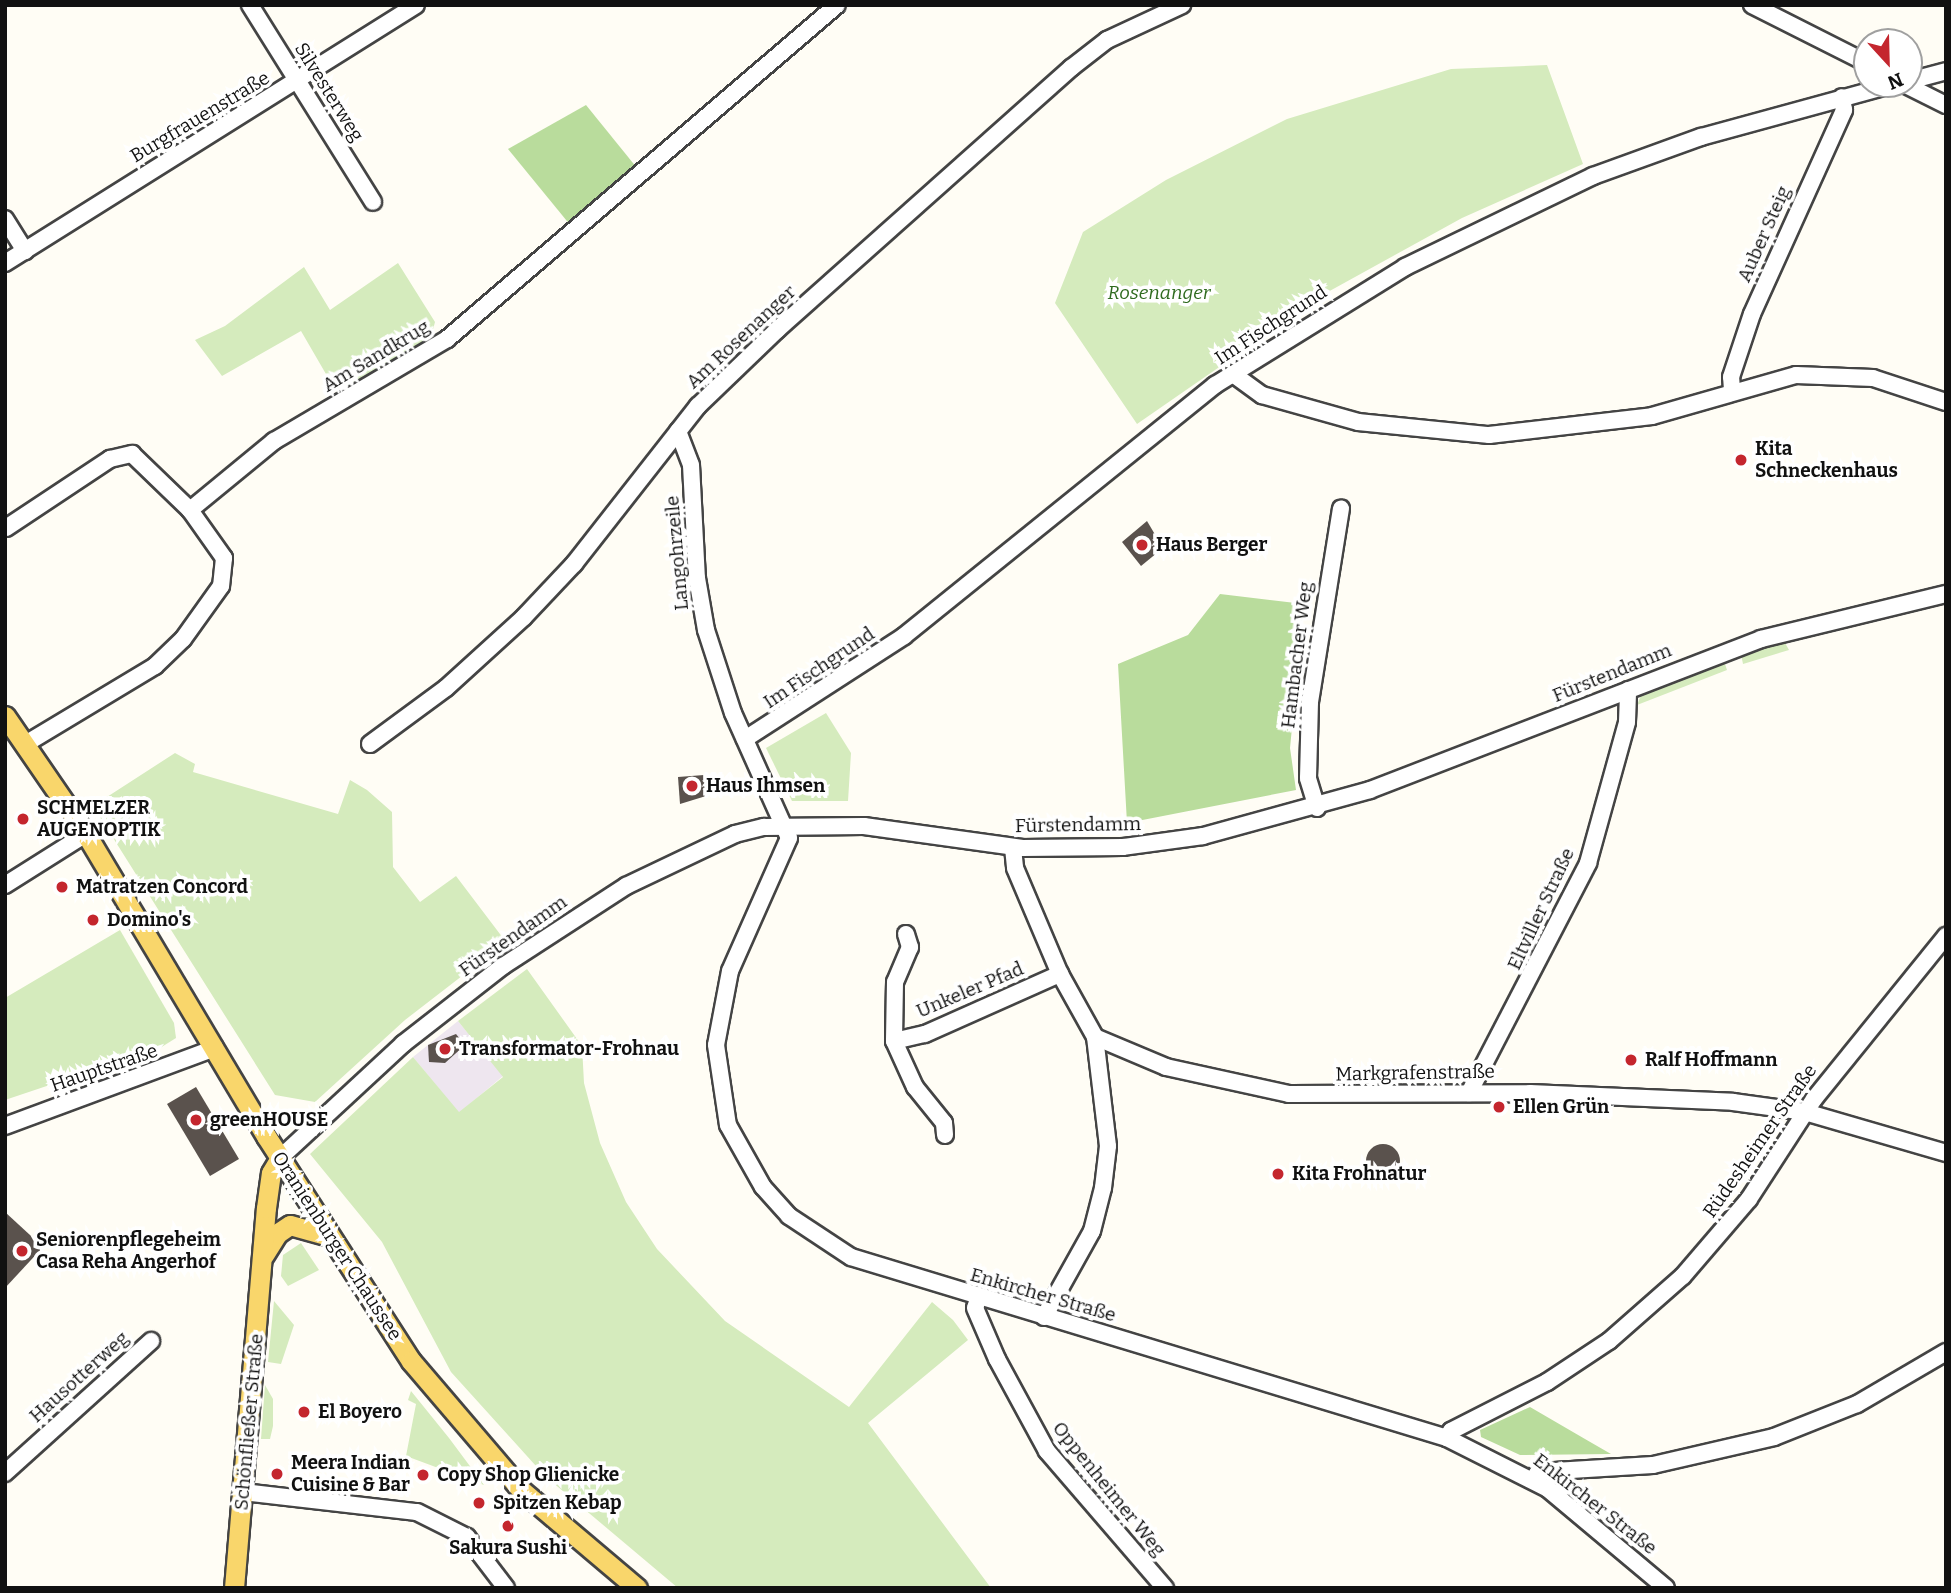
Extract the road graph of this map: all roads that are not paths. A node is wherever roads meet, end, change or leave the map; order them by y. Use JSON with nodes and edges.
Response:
{"nodes":[{"id":1,"x":250,"y":5,"type":"edge"},
{"id":2,"x":416,"y":5,"type":"edge"},
{"id":3,"x":837,"y":5,"type":"edge"},
{"id":4,"x":1182,"y":5,"type":"edge"},
{"id":5,"x":1752,"y":5,"type":"edge"},
{"id":6,"x":1853,"y":56,"type":"edge"},
{"id":7,"x":1946,"y":71,"type":"edge"},
{"id":8,"x":1923,"y":77,"type":"edge"},
{"id":9,"x":298,"y":82,"type":"junction"},
{"id":10,"x":1923,"y":93,"type":"edge"},
{"id":11,"x":1853,"y":94,"type":"edge"},
{"id":12,"x":1842,"y":97,"type":"junction"},
{"id":13,"x":1946,"y":104,"type":"edge"},
{"id":14,"x":373,"y":202,"type":"dead end"},
{"id":15,"x":5,"y":219,"type":"edge"},
{"id":16,"x":25,"y":251,"type":"junction"},
{"id":17,"x":5,"y":263,"type":"edge"},
{"id":18,"x":1233,"y":374,"type":"junction"},
{"id":19,"x":1732,"y":390,"type":"junction"},
{"id":20,"x":1946,"y":402,"type":"edge"},
{"id":21,"x":678,"y":431,"type":"junction"},
{"id":22,"x":1342,"y":508,"type":"dead end"},
{"id":23,"x":190,"y":510,"type":"junction"},
{"id":24,"x":6,"y":528,"type":"edge"},
{"id":25,"x":1946,"y":594,"type":"edge"},
{"id":26,"x":1628,"y":690,"type":"junction"},
{"id":27,"x":5,"y":716,"type":"edge"},
{"id":28,"x":745,"y":740,"type":"junction"},
{"id":29,"x":25,"y":744,"type":"junction"},
{"id":30,"x":370,"y":744,"type":"dead end"},
{"id":31,"x":1317,"y":808,"type":"junction"},
{"id":32,"x":785,"y":826,"type":"junction"},
{"id":33,"x":86,"y":834,"type":"junction"},
{"id":34,"x":1013,"y":848,"type":"junction"},
{"id":35,"x":5,"y":885,"type":"edge"},
{"id":36,"x":906,"y":934,"type":"dead end"},
{"id":37,"x":1946,"y":936,"type":"edge"},
{"id":38,"x":1060,"y":974,"type":"junction"},
{"id":39,"x":1095,"y":1037,"type":"junction"},
{"id":40,"x":894,"y":1041,"type":"junction"},
{"id":41,"x":215,"y":1048,"type":"junction"},
{"id":42,"x":1469,"y":1093,"type":"junction"},
{"id":43,"x":1805,"y":1112,"type":"junction"},
{"id":44,"x":5,"y":1126,"type":"edge"},
{"id":45,"x":945,"y":1136,"type":"dead end"},
{"id":46,"x":1946,"y":1153,"type":"edge"},
{"id":47,"x":280,"y":1158,"type":"junction"},
{"id":48,"x":329,"y":1236,"type":"junction"},
{"id":49,"x":264,"y":1256,"type":"junction"},
{"id":50,"x":978,"y":1299,"type":"junction"},
{"id":51,"x":1044,"y":1317,"type":"junction"},
{"id":52,"x":151,"y":1341,"type":"dead end"},
{"id":53,"x":1946,"y":1352,"type":"edge"},
{"id":54,"x":1447,"y":1438,"type":"junction"},
{"id":55,"x":5,"y":1473,"type":"edge"},
{"id":56,"x":1533,"y":1480,"type":"junction"},
{"id":57,"x":243,"y":1492,"type":"junction"},
{"id":58,"x":234,"y":1588,"type":"edge"},
{"id":59,"x":506,"y":1588,"type":"edge"},
{"id":60,"x":637,"y":1588,"type":"edge"},
{"id":61,"x":1165,"y":1588,"type":"edge"},
{"id":62,"x":1666,"y":1588,"type":"edge"}],
"edges":[{"from":1,"to":9,"type":"street","name":"Silvesterweg"},
{"from":2,"to":9,"type":"street","name":"Burgfrauenstraße"},
{"from":3,"to":23,"type":"street","name":"Am Sandkrug"},
{"from":4,"to":21,"type":"street","name":"Am Rosenanger"},
{"from":5,"to":6,"type":"street"},
{"from":7,"to":8,"type":"street"},
{"from":9,"to":14,"type":"street","name":"Silvesterweg"},
{"from":9,"to":16,"type":"street","name":"Burgfrauenstraße"},
{"from":10,"to":13,"type":"street"},
{"from":11,"to":12,"type":"street","name":"Im Fischgrund"},
{"from":12,"to":18,"type":"street","name":"Im Fischgrund"},
{"from":12,"to":19,"type":"street","name":"Auber Steig"},
{"from":15,"to":16,"type":"street"},
{"from":16,"to":17,"type":"street","name":"Burgfrauenstraße"},
{"from":18,"to":19,"type":"street"},
{"from":18,"to":28,"type":"street","name":"Im Fischgrund"},
{"from":19,"to":20,"type":"street"},
{"from":21,"to":28,"type":"street","name":"Langohrzeile"},
{"from":21,"to":30,"type":"street","name":"Am Rosenanger"},
{"from":22,"to":31,"type":"street","name":"Hambacher Weg"},
{"from":23,"to":24,"type":"street"},
{"from":23,"to":29,"type":"street"},
{"from":25,"to":26,"type":"street","name":"Fürstendamm"},
{"from":26,"to":31,"type":"street","name":"Fürstendamm"},
{"from":26,"to":42,"type":"street","name":"Eltviller Straße"},
{"from":27,"to":29,"type":"main road","name":"Oranienburger Chaussee"},
{"from":28,"to":32,"type":"street","name":"Langohrzeile"},
{"from":29,"to":33,"type":"main road","name":"Oranienburger Chaussee"},
{"from":31,"to":34,"type":"street","name":"Fürstendamm"},
{"from":32,"to":34,"type":"street","name":"Fürstendamm"},
{"from":32,"to":47,"type":"street","name":"Fürstendamm"},
{"from":32,"to":50,"type":"street","name":"Enkircher Straße"},
{"from":33,"to":35,"type":"street"},
{"from":33,"to":41,"type":"main road","name":"Oranienburger Chaussee"},
{"from":34,"to":38,"type":"street"},
{"from":36,"to":40,"type":"street","name":"Unkeler Pfad"},
{"from":37,"to":43,"type":"street","name":"Rüdesheimer Straße"},
{"from":38,"to":39,"type":"street"},
{"from":38,"to":40,"type":"street","name":"Unkeler Pfad"},
{"from":39,"to":42,"type":"street","name":"Markgrafenstraße"},
{"from":39,"to":51,"type":"street"},
{"from":40,"to":45,"type":"street","name":"Unkeler Pfad"},
{"from":41,"to":44,"type":"street","name":"Hauptstraße"},
{"from":41,"to":47,"type":"main road","name":"Oranienburger Chaussee"},
{"from":42,"to":43,"type":"street","name":"Markgrafenstraße"},
{"from":43,"to":46,"type":"street","name":"Markgrafenstraße"},
{"from":43,"to":54,"type":"street","name":"Rüdesheimer Straße"},
{"from":47,"to":48,"type":"main road","name":"Oranienburger Chaussee"},
{"from":47,"to":49,"type":"main road","name":"Schönfließer Straße"},
{"from":48,"to":49,"type":"main road"},
{"from":48,"to":60,"type":"main road","name":"Oranienburger Chaussee"},
{"from":49,"to":57,"type":"main road","name":"Schönfließer Straße"},
{"from":50,"to":51,"type":"street","name":"Enkircher Straße"},
{"from":50,"to":61,"type":"street","name":"Oppenheimer Weg"},
{"from":51,"to":54,"type":"street","name":"Enkircher Straße"},
{"from":52,"to":55,"type":"street","name":"Hausotterweg"},
{"from":53,"to":56,"type":"street"},
{"from":54,"to":56,"type":"street","name":"Enkircher Straße"},
{"from":56,"to":62,"type":"street","name":"Enkircher Straße"},
{"from":57,"to":58,"type":"main road","name":"Schönfließer Straße"},
{"from":57,"to":59,"type":"street"}]}
